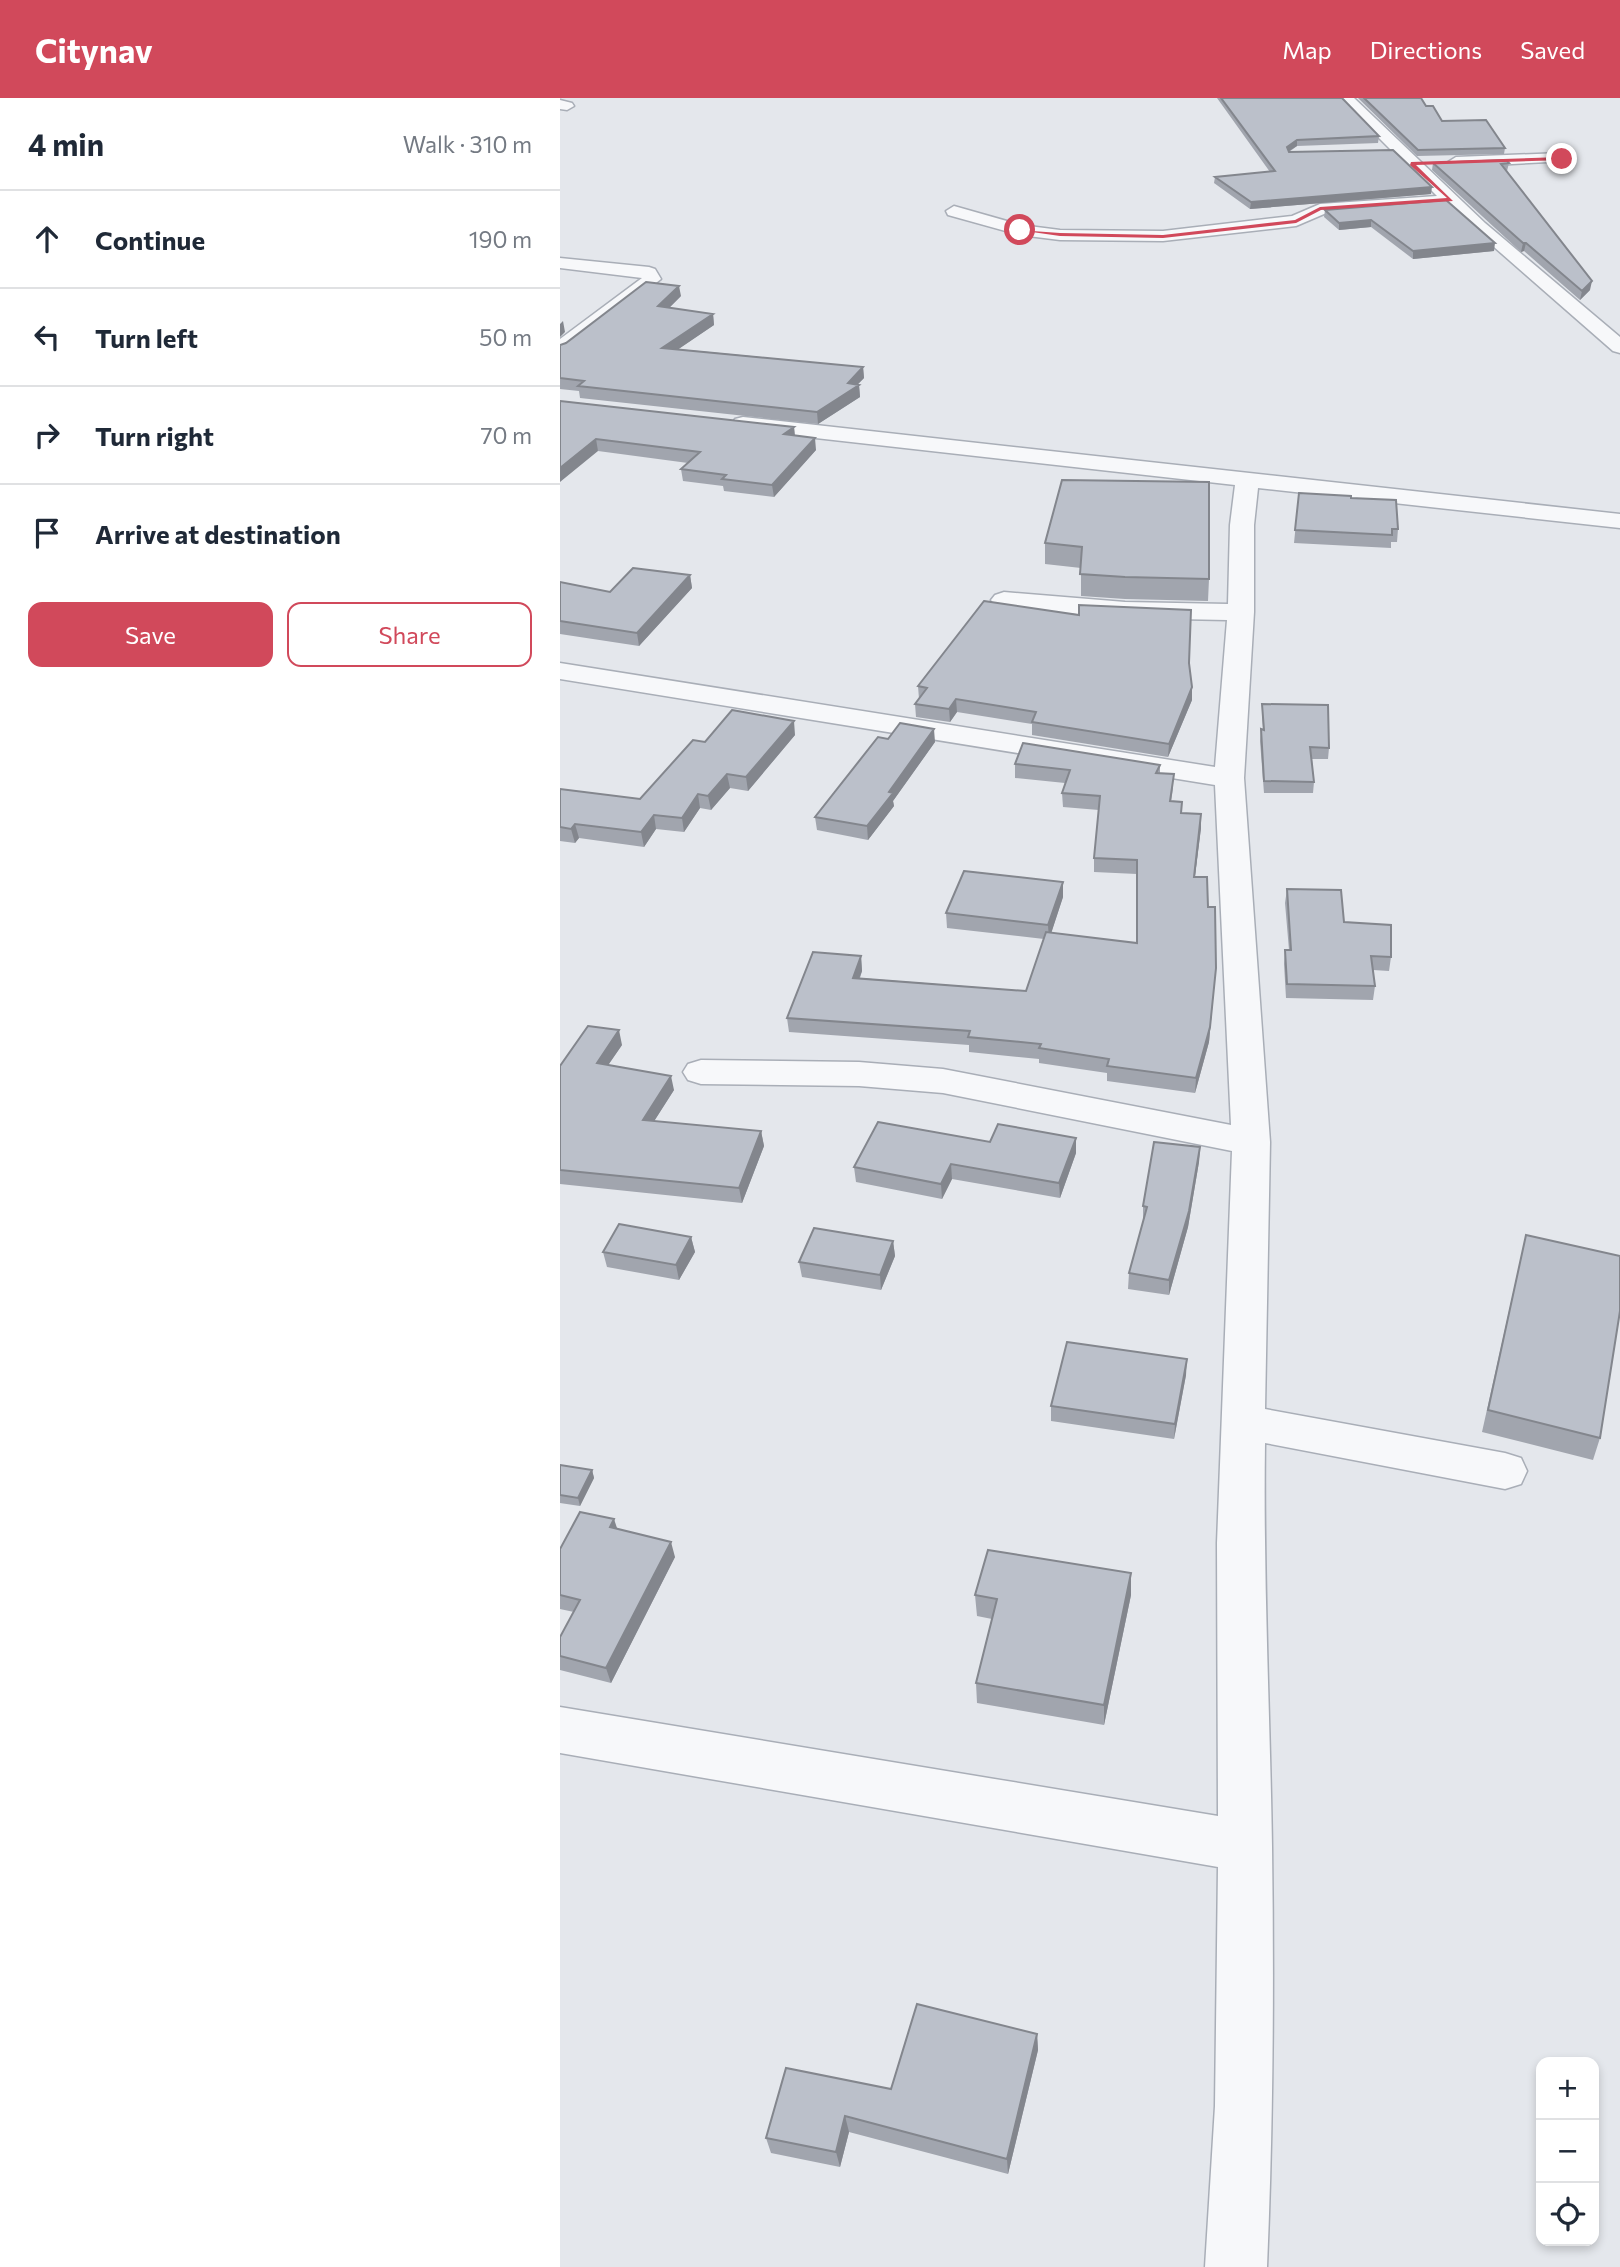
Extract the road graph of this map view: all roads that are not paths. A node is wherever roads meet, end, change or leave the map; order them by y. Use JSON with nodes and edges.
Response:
{"nodes":[{"id":1,"x":1346,"y":98,"type":"edge"},
{"id":2,"x":1396,"y":149,"type":"junction"},
{"id":3,"x":1371,"y":150,"type":"edge"},
{"id":4,"x":1562,"y":159,"type":"dead end"},
{"id":5,"x":1411,"y":164,"type":"junction"},
{"id":6,"x":1452,"y":200,"type":"junction"},
{"id":7,"x":954,"y":211,"type":"dead end"},
{"id":8,"x":560,"y":263,"type":"edge"},
{"id":9,"x":1620,"y":347,"type":"edge"},
{"id":10,"x":560,"y":348,"type":"edge"},
{"id":11,"x":723,"y":422,"type":"edge"},
{"id":12,"x":1247,"y":478,"type":"junction"},
{"id":13,"x":1620,"y":521,"type":"edge"},
{"id":14,"x":1004,"y":600,"type":"dead end"},
{"id":15,"x":1241,"y":612,"type":"junction"},
{"id":16,"x":563,"y":676,"type":"edge"},
{"id":17,"x":1229,"y":778,"type":"junction"},
{"id":18,"x":701,"y":1072,"type":"dead end"},
{"id":19,"x":1251,"y":1142,"type":"junction"},
{"id":20,"x":1244,"y":1422,"type":"junction"},
{"id":21,"x":1505,"y":1471,"type":"dead end"},
{"id":22,"x":560,"y":1730,"type":"edge"},
{"id":23,"x":1245,"y":1846,"type":"junction"},
{"id":24,"x":1236,"y":2267,"type":"edge"}],
"edges":[{"from":1,"to":2,"type":"street"},
{"from":2,"to":3,"type":"street"},
{"from":2,"to":5,"type":"street"},
{"from":4,"to":5,"type":"street"},
{"from":5,"to":6,"type":"street"},
{"from":6,"to":7,"type":"street"},
{"from":6,"to":9,"type":"street"},
{"from":8,"to":10,"type":"street"},
{"from":11,"to":12,"type":"street"},
{"from":12,"to":13,"type":"street"},
{"from":12,"to":15,"type":"street"},
{"from":14,"to":15,"type":"street"},
{"from":15,"to":17,"type":"street"},
{"from":16,"to":17,"type":"street"},
{"from":17,"to":19,"type":"street"},
{"from":18,"to":19,"type":"street"},
{"from":19,"to":20,"type":"street"},
{"from":20,"to":21,"type":"street"},
{"from":20,"to":23,"type":"street"},
{"from":22,"to":23,"type":"street"},
{"from":23,"to":24,"type":"street"}]}
